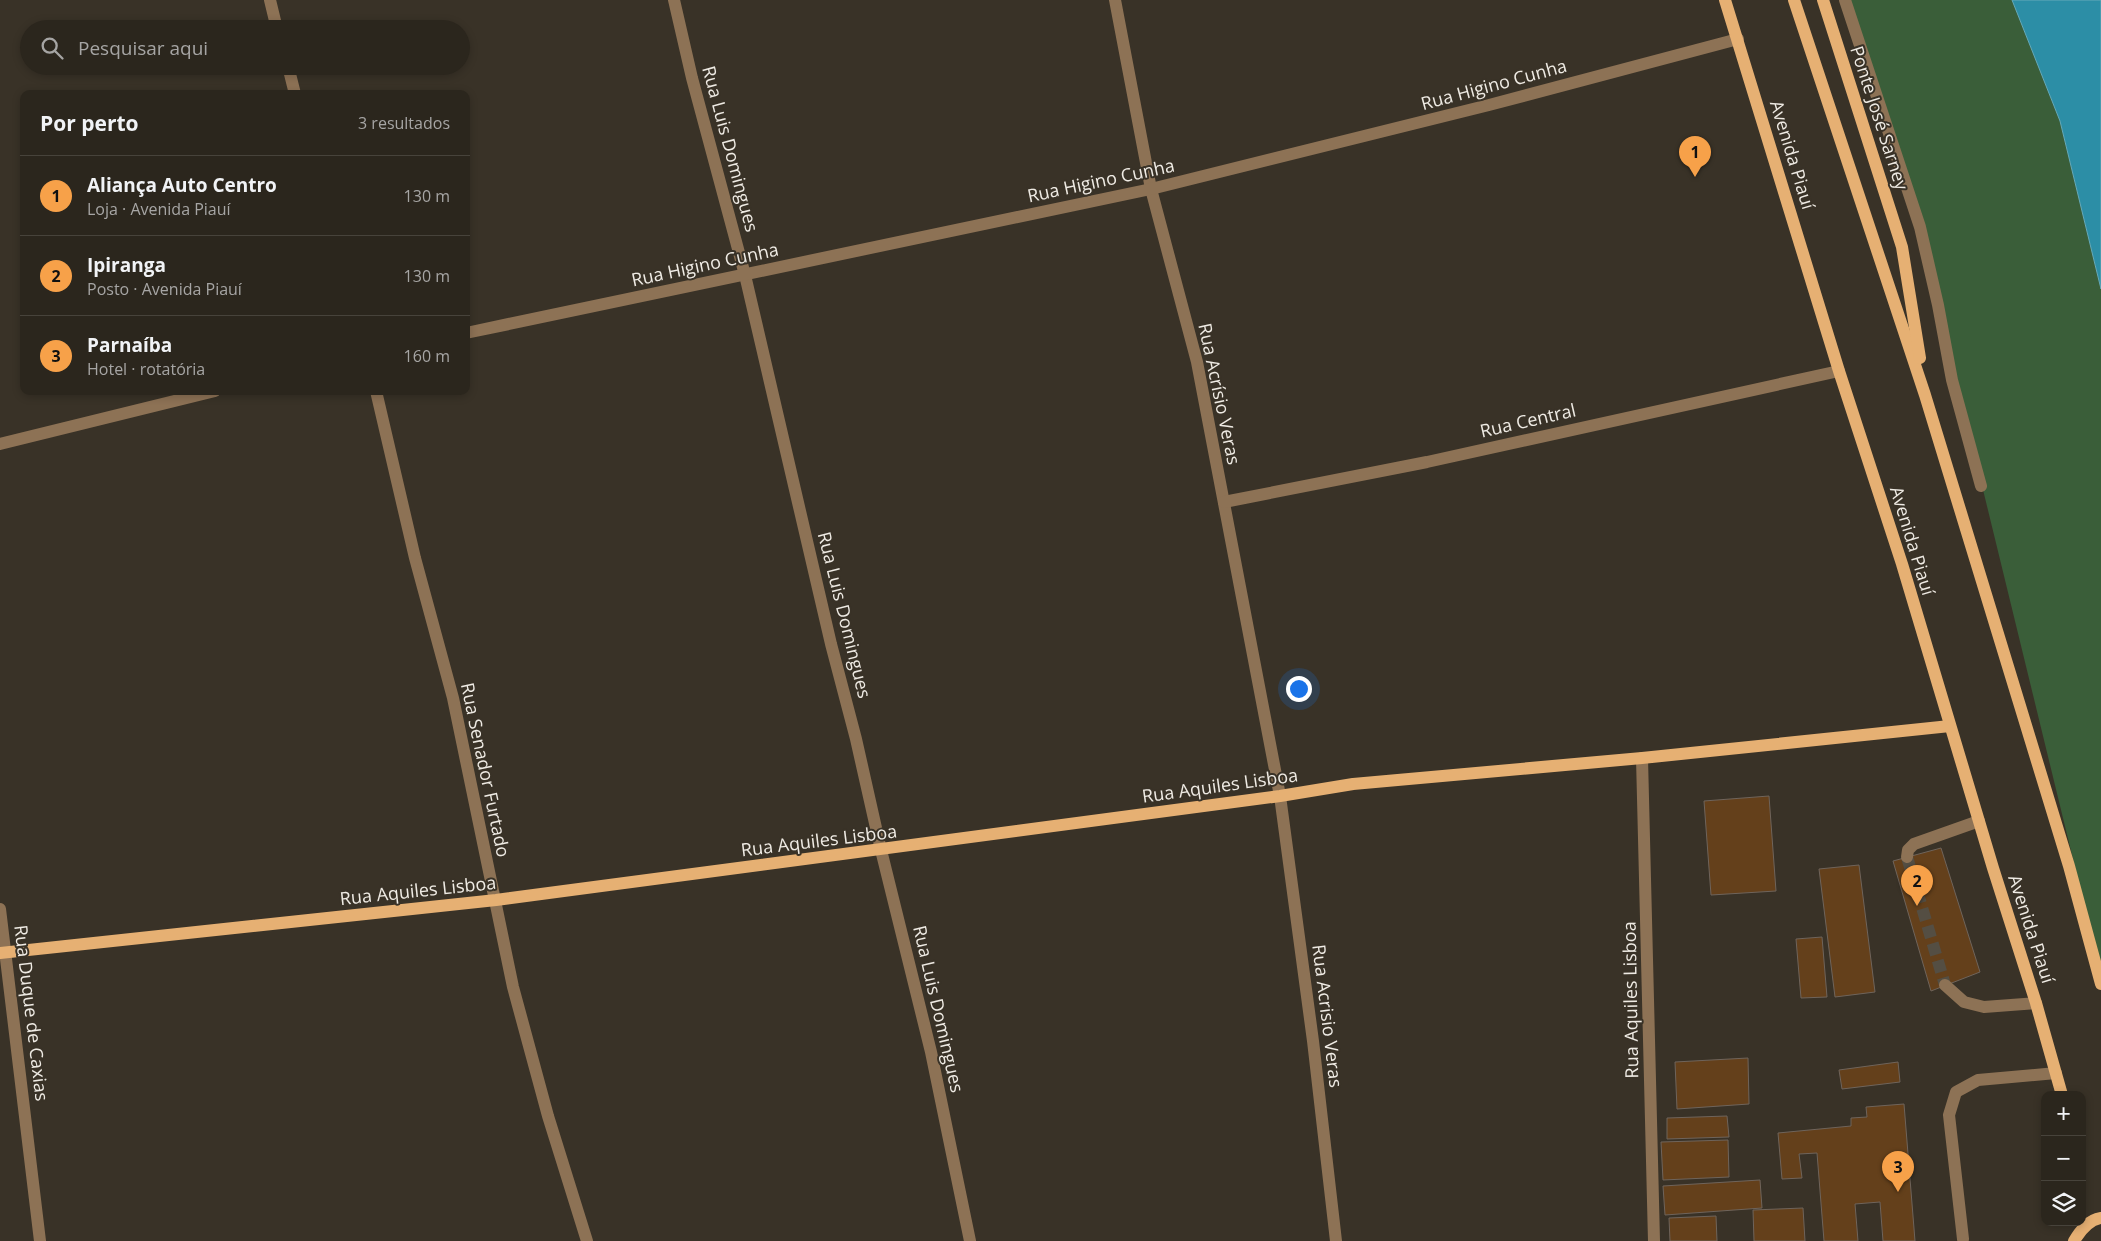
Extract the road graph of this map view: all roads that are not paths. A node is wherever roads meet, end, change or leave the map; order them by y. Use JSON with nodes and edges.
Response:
{"nodes":[{"id":1,"x":270,"y":0,"type":"edge"},
{"id":2,"x":674,"y":0,"type":"edge"},
{"id":3,"x":1115,"y":0,"type":"edge"},
{"id":4,"x":1725,"y":0,"type":"edge"},
{"id":5,"x":1794,"y":0,"type":"edge"},
{"id":6,"x":1823,"y":0,"type":"edge"},
{"id":7,"x":1845,"y":0,"type":"edge"},
{"id":8,"x":275,"y":20,"type":"edge"},
{"id":9,"x":1738,"y":39,"type":"junction"},
{"id":10,"x":290,"y":75,"type":"edge"},
{"id":11,"x":294,"y":90,"type":"edge"},
{"id":12,"x":1151,"y":189,"type":"junction"},
{"id":13,"x":745,"y":275,"type":"junction"},
{"id":14,"x":470,"y":332,"type":"edge"},
{"id":15,"x":1839,"y":371,"type":"junction"},
{"id":16,"x":199,"y":395,"type":"edge"},
{"id":17,"x":377,"y":395,"type":"edge"},
{"id":18,"x":1925,"y":395,"type":"junction"},
{"id":19,"x":0,"y":444,"type":"edge"},
{"id":20,"x":1980,"y":486,"type":"dead end"},
{"id":21,"x":1224,"y":502,"type":"junction"},
{"id":22,"x":1950,"y":726,"type":"junction"},
{"id":23,"x":1642,"y":758,"type":"junction"},
{"id":24,"x":1280,"y":796,"type":"junction"},
{"id":25,"x":1979,"y":821,"type":"junction"},
{"id":26,"x":881,"y":850,"type":"junction"},
{"id":27,"x":1907,"y":858,"type":"dead end"},
{"id":28,"x":496,"y":900,"type":"junction"},
{"id":29,"x":0,"y":909,"type":"edge"},
{"id":30,"x":3,"y":953,"type":"edge"},
{"id":31,"x":2101,"y":984,"type":"edge"},
{"id":32,"x":1945,"y":985,"type":"tunnel mouth"},
{"id":33,"x":2036,"y":1003,"type":"junction"},
{"id":34,"x":2056,"y":1073,"type":"junction"},
{"id":35,"x":2061,"y":1091,"type":"edge"},
{"id":36,"x":2101,"y":1218,"type":"edge"},
{"id":37,"x":2086,"y":1223,"type":"edge"},
{"id":38,"x":2081,"y":1226,"type":"edge"},
{"id":39,"x":1963,"y":1239,"type":"dead end"},
{"id":40,"x":40,"y":1241,"type":"edge"},
{"id":41,"x":587,"y":1241,"type":"edge"},
{"id":42,"x":970,"y":1241,"type":"edge"},
{"id":43,"x":1336,"y":1241,"type":"edge"},
{"id":44,"x":1654,"y":1241,"type":"edge"},
{"id":45,"x":2074,"y":1241,"type":"edge"}],
"edges":[{"from":1,"to":8,"type":"street"},
{"from":2,"to":13,"type":"street","name":"Rua Luis Domingues"},
{"from":3,"to":12,"type":"street","name":"Rua Acrísio Veras"},
{"from":4,"to":9,"type":"main road","name":"Avenida Piauí"},
{"from":5,"to":18,"type":"main road"},
{"from":6,"to":18,"type":"main road","name":"Ponte José Sarney"},
{"from":7,"to":20,"type":"street"},
{"from":9,"to":12,"type":"street","name":"Rua Higino Cunha"},
{"from":9,"to":15,"type":"main road","name":"Avenida Piauí"},
{"from":10,"to":11,"type":"street"},
{"from":12,"to":13,"type":"street","name":"Rua Higino Cunha"},
{"from":12,"to":21,"type":"street","name":"Rua Acrísio Veras"},
{"from":13,"to":14,"type":"street","name":"Rua Higino Cunha"},
{"from":13,"to":26,"type":"street","name":"Rua Luis Domingues"},
{"from":15,"to":21,"type":"street","name":"Rua Central"},
{"from":15,"to":22,"type":"main road","name":"Avenida Piauí"},
{"from":16,"to":19,"type":"street"},
{"from":17,"to":28,"type":"street","name":"Rua Senador Furtado"},
{"from":18,"to":31,"type":"main road"},
{"from":21,"to":24,"type":"street","name":"Rua Acrísio Veras"},
{"from":22,"to":23,"type":"main road","name":"Rua Aquiles Lisboa"},
{"from":22,"to":25,"type":"main road","name":"Avenida Piauí"},
{"from":23,"to":24,"type":"main road","name":"Rua Aquiles Lisboa"},
{"from":23,"to":44,"type":"street","name":"Rua Aquiles Lisboa"},
{"from":24,"to":26,"type":"main road","name":"Rua Aquiles Lisboa"},
{"from":24,"to":43,"type":"street","name":"Rua Acrisio Veras"},
{"from":25,"to":27,"type":"street"},
{"from":25,"to":33,"type":"main road","name":"Avenida Piauí"},
{"from":26,"to":28,"type":"main road","name":"Rua Aquiles Lisboa"},
{"from":26,"to":42,"type":"street","name":"Rua Luis Domingues"},
{"from":28,"to":30,"type":"main road","name":"Rua Aquiles Lisboa"},
{"from":28,"to":41,"type":"street","name":"Rua Senador Furtado"},
{"from":29,"to":30,"type":"street","name":"Rua Duque de Caxias"},
{"from":30,"to":40,"type":"street","name":"Rua Duque de Caxias"},
{"from":32,"to":33,"type":"street"},
{"from":33,"to":34,"type":"main road","name":"Avenida Piauí"},
{"from":34,"to":35,"type":"main road","name":"Avenida Piauí"},
{"from":34,"to":39,"type":"street"},
{"from":36,"to":37,"type":"main road"},
{"from":38,"to":45,"type":"main road"}]}
